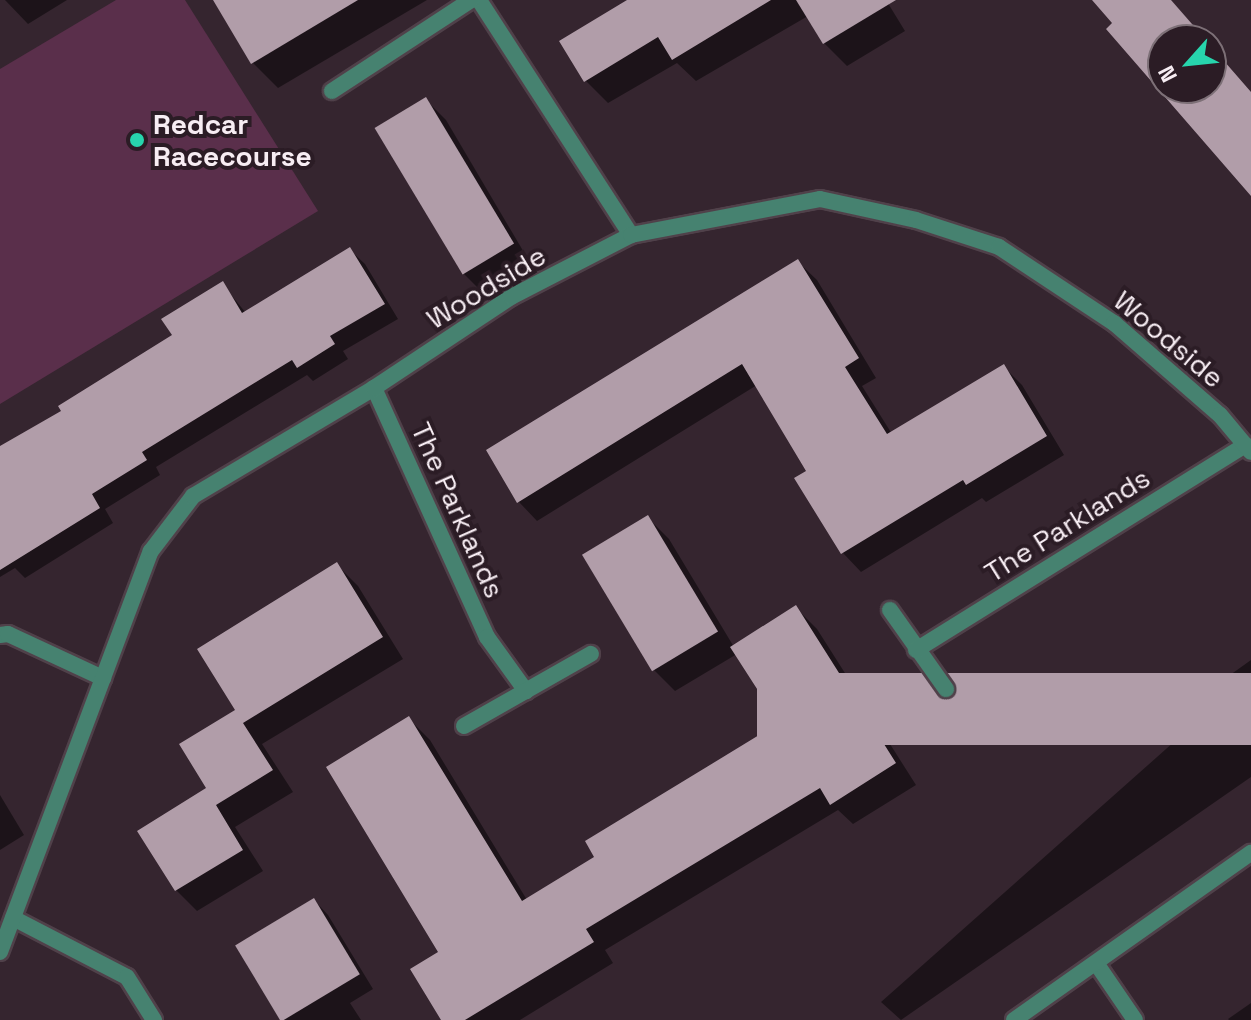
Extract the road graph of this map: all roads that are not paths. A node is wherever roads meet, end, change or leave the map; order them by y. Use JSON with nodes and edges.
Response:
{"nodes":[{"id":1,"x":471,"y":0,"type":"edge"},
{"id":2,"x":479,"y":0,"type":"edge"},
{"id":3,"x":332,"y":91,"type":"dead end"},
{"id":4,"x":631,"y":235,"type":"junction"},
{"id":5,"x":374,"y":388,"type":"junction"},
{"id":6,"x":1248,"y":448,"type":"edge"},
{"id":7,"x":890,"y":610,"type":"dead end"},
{"id":8,"x":0,"y":635,"type":"edge"},
{"id":9,"x":916,"y":650,"type":"junction"},
{"id":10,"x":591,"y":654,"type":"dead end"},
{"id":11,"x":103,"y":678,"type":"junction"},
{"id":12,"x":946,"y":689,"type":"dead end"},
{"id":13,"x":526,"y":691,"type":"junction"},
{"id":14,"x":464,"y":726,"type":"dead end"},
{"id":15,"x":1251,"y":853,"type":"edge"},
{"id":16,"x":13,"y":918,"type":"junction"},
{"id":17,"x":0,"y":952,"type":"edge"},
{"id":18,"x":1096,"y":963,"type":"junction"},
{"id":19,"x":154,"y":1020,"type":"edge"},
{"id":20,"x":1014,"y":1020,"type":"edge"},
{"id":21,"x":1135,"y":1020,"type":"edge"}],
"edges":[{"from":1,"to":3,"type":"street"},
{"from":2,"to":4,"type":"street"},
{"from":4,"to":5,"type":"street","name":"Woodside"},
{"from":4,"to":6,"type":"street","name":"Woodside"},
{"from":5,"to":11,"type":"street","name":"Woodside"},
{"from":5,"to":13,"type":"street","name":"The Parklands"},
{"from":6,"to":9,"type":"street","name":"The Parklands"},
{"from":7,"to":9,"type":"street"},
{"from":8,"to":11,"type":"street"},
{"from":9,"to":12,"type":"street"},
{"from":10,"to":13,"type":"street"},
{"from":11,"to":16,"type":"street","name":"Woodside"},
{"from":13,"to":14,"type":"street"},
{"from":15,"to":18,"type":"street"},
{"from":16,"to":17,"type":"street","name":"Woodside"},
{"from":16,"to":19,"type":"street"},
{"from":18,"to":20,"type":"street"},
{"from":18,"to":21,"type":"street"}]}
